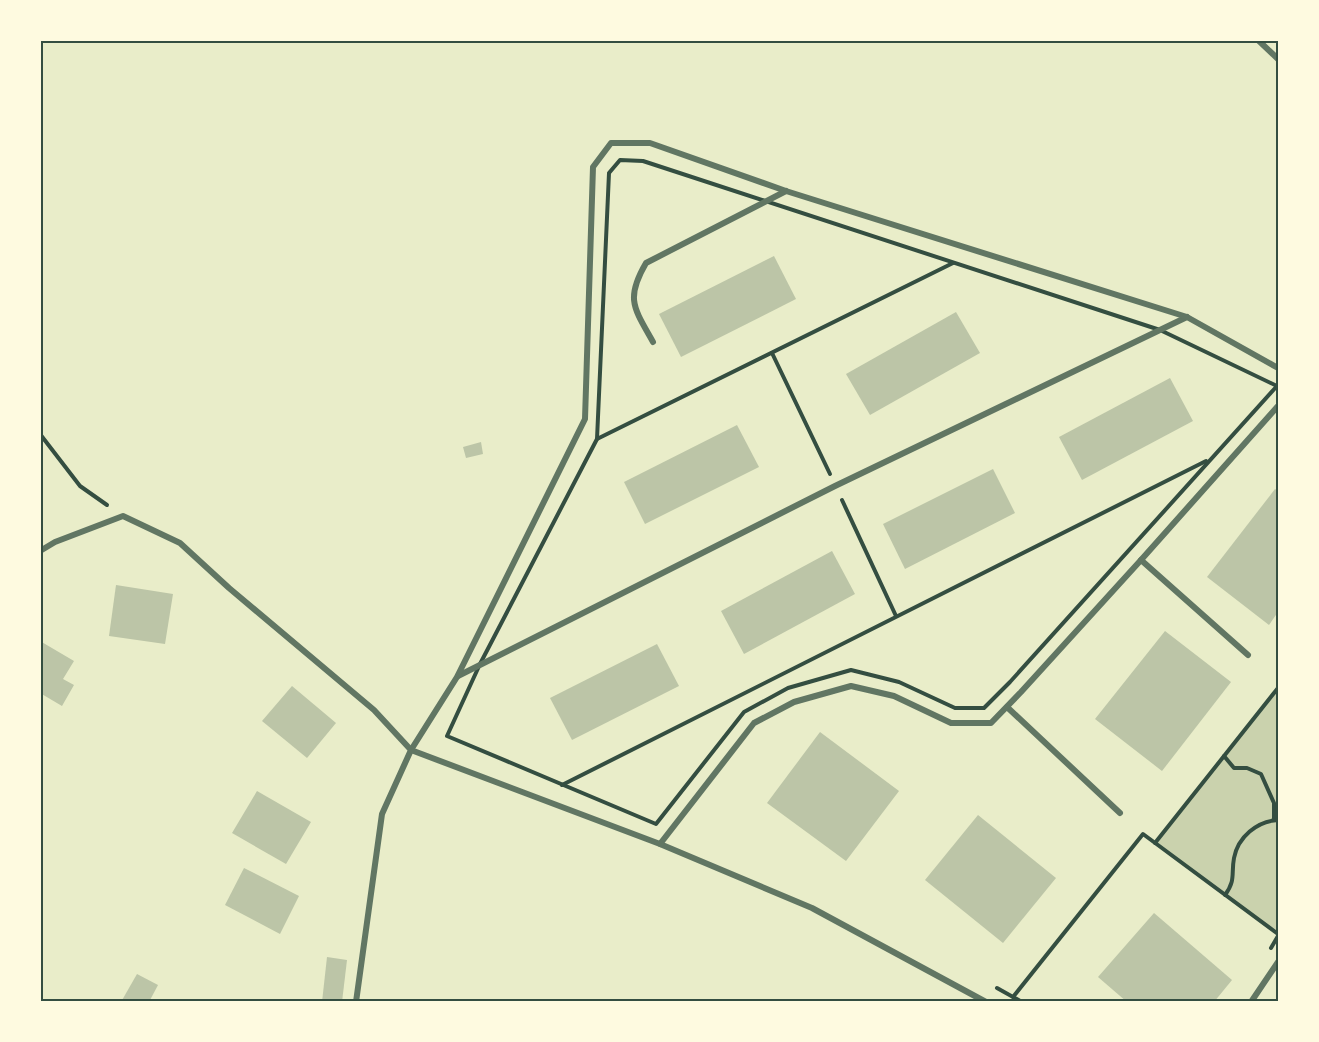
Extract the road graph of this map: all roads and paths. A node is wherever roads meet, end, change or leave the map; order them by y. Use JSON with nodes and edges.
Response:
{"nodes":[{"id":1,"x":1258,"y":40,"type":"edge"},
{"id":2,"x":1278,"y":59,"type":"edge"},
{"id":3,"x":786,"y":191,"type":"junction"},
{"id":4,"x":954,"y":263,"type":"dead end"},
{"id":5,"x":1187,"y":317,"type":"junction"},
{"id":6,"x":652,"y":342,"type":"dead end"},
{"id":7,"x":1278,"y":368,"type":"edge"},
{"id":8,"x":1278,"y":406,"type":"edge"},
{"id":9,"x":40,"y":434,"type":"edge"},
{"id":10,"x":597,"y":439,"type":"dead end"},
{"id":11,"x":1213,"y":457,"type":"dead end"},
{"id":12,"x":123,"y":516,"type":"junction"},
{"id":13,"x":40,"y":551,"type":"edge"},
{"id":14,"x":1141,"y":560,"type":"junction"},
{"id":15,"x":1248,"y":655,"type":"dead end"},
{"id":16,"x":457,"y":677,"type":"junction"},
{"id":17,"x":1278,"y":688,"type":"edge"},
{"id":18,"x":1007,"y":707,"type":"junction"},
{"id":19,"x":411,"y":750,"type":"junction"},
{"id":20,"x":1224,"y":756,"type":"junction"},
{"id":21,"x":561,"y":785,"type":"dead end"},
{"id":22,"x":1120,"y":813,"type":"dead end"},
{"id":23,"x":1276,"y":820,"type":"edge"},
{"id":24,"x":1155,"y":843,"type":"junction"},
{"id":25,"x":660,"y":844,"type":"junction"},
{"id":26,"x":1225,"y":895,"type":"junction"},
{"id":27,"x":1278,"y":934,"type":"edge"},
{"id":28,"x":1278,"y":962,"type":"edge"},
{"id":29,"x":1013,"y":997,"type":"dead end"},
{"id":30,"x":356,"y":1002,"type":"edge"},
{"id":31,"x":986,"y":1002,"type":"edge"},
{"id":32,"x":1251,"y":1002,"type":"edge"}],
"edges":[{"from":1,"to":2,"type":"street"},
{"from":3,"to":5,"type":"street"},
{"from":3,"to":6,"type":"street"},
{"from":3,"to":16,"type":"street"},
{"from":4,"to":10,"type":"path"},
{"from":5,"to":7,"type":"street"},
{"from":5,"to":16,"type":"street"},
{"from":8,"to":14,"type":"street"},
{"from":9,"to":12,"type":"path"},
{"from":11,"to":21,"type":"path"},
{"from":12,"to":13,"type":"street"},
{"from":12,"to":19,"type":"street"},
{"from":14,"to":15,"type":"street"},
{"from":14,"to":18,"type":"street"},
{"from":16,"to":19,"type":"street"},
{"from":17,"to":20,"type":"path"},
{"from":18,"to":22,"type":"street"},
{"from":18,"to":25,"type":"street"},
{"from":19,"to":25,"type":"street"},
{"from":19,"to":30,"type":"street"},
{"from":20,"to":23,"type":"path"},
{"from":20,"to":24,"type":"path"},
{"from":23,"to":26,"type":"path"},
{"from":24,"to":26,"type":"path"},
{"from":24,"to":29,"type":"path"},
{"from":25,"to":31,"type":"street"},
{"from":26,"to":27,"type":"path"},
{"from":28,"to":32,"type":"street"}]}
